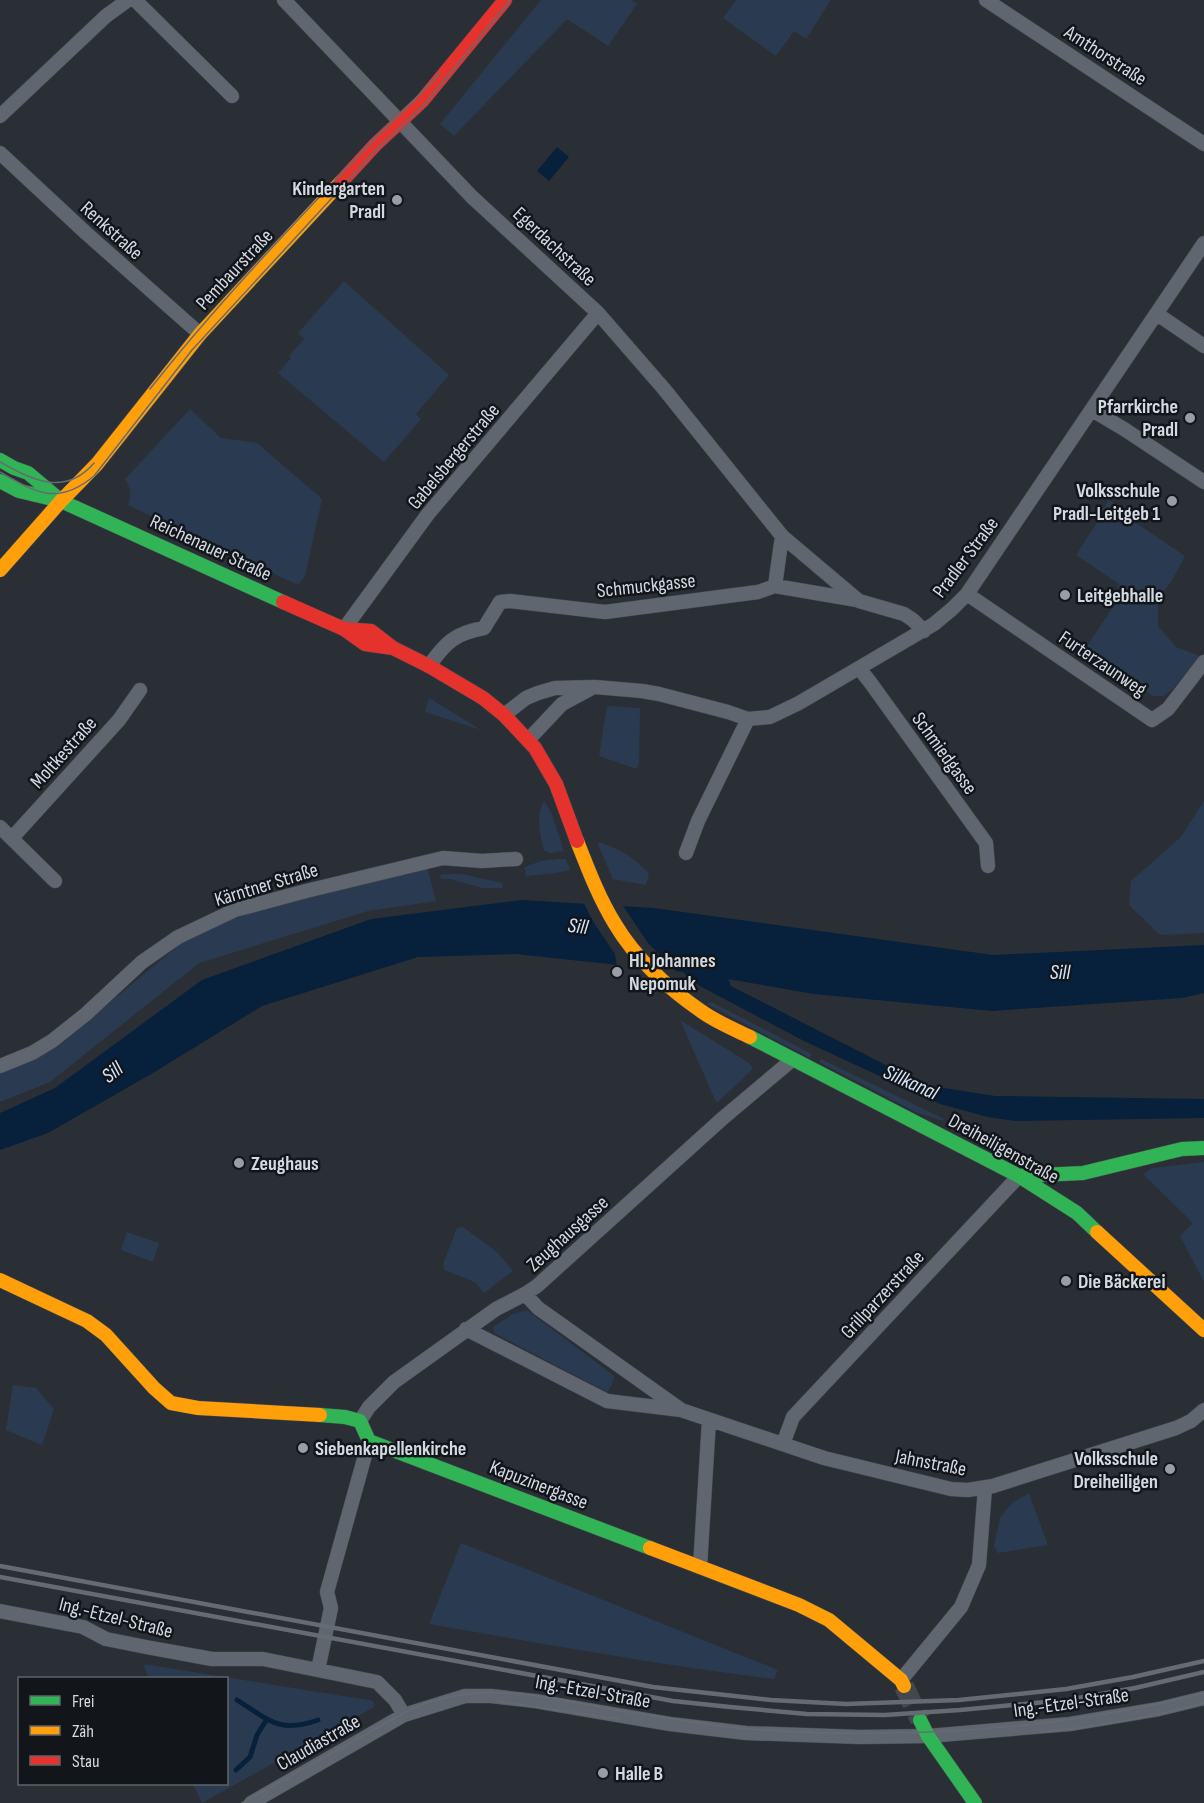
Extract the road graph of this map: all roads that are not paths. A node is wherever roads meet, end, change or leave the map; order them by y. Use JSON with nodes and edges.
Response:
{"nodes":[{"id":1,"x":128,"y":0,"type":"edge"},
{"id":2,"x":135,"y":0,"type":"edge"},
{"id":3,"x":284,"y":0,"type":"edge"},
{"id":4,"x":505,"y":0,"type":"edge"},
{"id":5,"x":986,"y":0,"type":"edge"},
{"id":6,"x":232,"y":96,"type":"dead end"},
{"id":7,"x":2,"y":111,"type":"edge"},
{"id":8,"x":400,"y":122,"type":"junction"},
{"id":9,"x":1204,"y":144,"type":"edge"},
{"id":10,"x":0,"y":153,"type":"edge"},
{"id":11,"x":1204,"y":243,"type":"edge"},
{"id":12,"x":598,"y":313,"type":"junction"},
{"id":13,"x":1157,"y":314,"type":"junction"},
{"id":14,"x":200,"y":334,"type":"junction"},
{"id":15,"x":1204,"y":346,"type":"edge"},
{"id":16,"x":1092,"y":410,"type":"junction"},
{"id":17,"x":0,"y":460,"type":"edge"},
{"id":18,"x":0,"y":481,"type":"edge"},
{"id":19,"x":1204,"y":482,"type":"edge"},
{"id":20,"x":61,"y":501,"type":"junction"},
{"id":21,"x":782,"y":536,"type":"junction"},
{"id":22,"x":0,"y":570,"type":"edge"},
{"id":23,"x":775,"y":586,"type":"junction"},
{"id":24,"x":967,"y":594,"type":"junction"},
{"id":25,"x":859,"y":601,"type":"junction"},
{"id":26,"x":344,"y":629,"type":"junction"},
{"id":27,"x":924,"y":631,"type":"junction"},
{"id":28,"x":1204,"y":662,"type":"edge"},
{"id":29,"x":429,"y":666,"type":"junction"},
{"id":30,"x":858,"y":668,"type":"junction"},
{"id":31,"x":595,"y":687,"type":"junction"},
{"id":32,"x":140,"y":690,"type":"dead end"},
{"id":33,"x":504,"y":715,"type":"junction"},
{"id":34,"x":748,"y":719,"type":"junction"},
{"id":35,"x":528,"y":740,"type":"junction"},
{"id":36,"x":0,"y":827,"type":"edge"},
{"id":37,"x":12,"y":838,"type":"junction"},
{"id":38,"x":686,"y":853,"type":"dead end"},
{"id":39,"x":516,"y":859,"type":"dead end"},
{"id":40,"x":988,"y":866,"type":"dead end"},
{"id":41,"x":55,"y":881,"type":"dead end"},
{"id":42,"x":666,"y":984,"type":"joint"},
{"id":43,"x":792,"y":1060,"type":"junction"},
{"id":44,"x":0,"y":1066,"type":"edge"},
{"id":45,"x":1204,"y":1148,"type":"edge"},
{"id":46,"x":1083,"y":1173,"type":"junction"},
{"id":47,"x":1019,"y":1176,"type":"junction"},
{"id":48,"x":1077,"y":1213,"type":"junction"},
{"id":49,"x":0,"y":1280,"type":"edge"},
{"id":50,"x":525,"y":1294,"type":"junction"},
{"id":51,"x":466,"y":1329,"type":"junction"},
{"id":52,"x":1204,"y":1330,"type":"edge"},
{"id":53,"x":681,"y":1410,"type":"junction"},
{"id":54,"x":1204,"y":1410,"type":"edge"},
{"id":55,"x":709,"y":1420,"type":"junction"},
{"id":56,"x":360,"y":1421,"type":"junction"},
{"id":57,"x":369,"y":1441,"type":"junction"},
{"id":58,"x":783,"y":1444,"type":"junction"},
{"id":59,"x":985,"y":1488,"type":"junction"},
{"id":60,"x":700,"y":1567,"type":"junction"},
{"id":61,"x":0,"y":1611,"type":"edge"},
{"id":62,"x":318,"y":1670,"type":"junction"},
{"id":63,"x":1204,"y":1698,"type":"edge"},
{"id":64,"x":404,"y":1716,"type":"junction"},
{"id":65,"x":920,"y":1720,"type":"tunnel mouth"},
{"id":66,"x":928,"y":1736,"type":"junction"},
{"id":67,"x":251,"y":1803,"type":"edge"},
{"id":68,"x":975,"y":1803,"type":"edge"}],
"edges":[{"from":1,"to":7,"type":"street"},
{"from":2,"to":6,"type":"street"},
{"from":3,"to":8,"type":"street","name":"Egerdachstraße"},
{"from":4,"to":8,"type":"street","name":"Pembaurstraße"},
{"from":5,"to":9,"type":"street","name":"Amthorstraße"},
{"from":8,"to":12,"type":"street","name":"Egerdachstraße"},
{"from":8,"to":14,"type":"street","name":"Pembaurstraße"},
{"from":10,"to":14,"type":"street","name":"Renkstraße"},
{"from":11,"to":13,"type":"street","name":"Pradler Straße"},
{"from":12,"to":21,"type":"street","name":"Egerdachstraße"},
{"from":12,"to":26,"type":"street","name":"Gabelsbergerstraße"},
{"from":13,"to":15,"type":"street"},
{"from":13,"to":16,"type":"street","name":"Pradler Straße"},
{"from":14,"to":20,"type":"street","name":"Pembaurstraße"},
{"from":16,"to":19,"type":"street"},
{"from":16,"to":24,"type":"street","name":"Pradler Straße"},
{"from":17,"to":20,"type":"street","name":"Reichenauer Straße"},
{"from":18,"to":20,"type":"street","name":"Reichenauer Straße"},
{"from":20,"to":22,"type":"street","name":"Pembaurstraße"},
{"from":20,"to":26,"type":"street","name":"Reichenauer Straße"},
{"from":21,"to":23,"type":"street"},
{"from":21,"to":25,"type":"street","name":"Egerdachstraße"},
{"from":23,"to":25,"type":"street","name":"Schmuckgasse"},
{"from":23,"to":29,"type":"street","name":"Schmuckgasse"},
{"from":24,"to":27,"type":"street","name":"Pradler Straße"},
{"from":24,"to":28,"type":"street","name":"Furterzaunweg"},
{"from":25,"to":27,"type":"street","name":"Egerdachstraße"},
{"from":26,"to":29,"type":"street","name":"Reichenauer Straße"},
{"from":27,"to":30,"type":"street","name":"Pradler Straße"},
{"from":29,"to":33,"type":"street","name":"Reichenauer Straße"},
{"from":30,"to":34,"type":"street","name":"Pradler Straße"},
{"from":30,"to":40,"type":"street","name":"Schmiedgasse"},
{"from":31,"to":33,"type":"street"},
{"from":31,"to":34,"type":"street"},
{"from":31,"to":35,"type":"street"},
{"from":32,"to":37,"type":"street","name":"Moltkestraße"},
{"from":33,"to":35,"type":"street","name":"Reichenauer Straße"},
{"from":34,"to":38,"type":"street"},
{"from":35,"to":42,"type":"street","name":"Reichenauer Straße"},
{"from":36,"to":37,"type":"street"},
{"from":37,"to":41,"type":"street"},
{"from":39,"to":44,"type":"street","name":"Kärntner Straße"},
{"from":42,"to":43,"type":"street","name":"Dreiheiligenstraße"},
{"from":43,"to":47,"type":"street","name":"Dreiheiligenstraße"},
{"from":43,"to":50,"type":"street","name":"Zeughausgasse"},
{"from":45,"to":46,"type":"street"},
{"from":46,"to":47,"type":"street"},
{"from":46,"to":48,"type":"street"},
{"from":47,"to":48,"type":"street","name":"Dreiheiligenstraße"},
{"from":47,"to":58,"type":"street","name":"Grillparzerstraße"},
{"from":48,"to":52,"type":"street","name":"Dreiheiligenstraße"},
{"from":49,"to":56,"type":"street"},
{"from":50,"to":51,"type":"street","name":"Zeughausgasse"},
{"from":50,"to":53,"type":"street","name":"Jahnstraße"},
{"from":51,"to":53,"type":"street","name":"Jahnstraße"},
{"from":51,"to":56,"type":"street","name":"Zeughausgasse"},
{"from":53,"to":55,"type":"street","name":"Jahnstraße"},
{"from":54,"to":59,"type":"street","name":"Jahnstraße"},
{"from":55,"to":58,"type":"street","name":"Jahnstraße"},
{"from":55,"to":60,"type":"street"},
{"from":56,"to":57,"type":"street"},
{"from":57,"to":60,"type":"street","name":"Kapuzinergasse"},
{"from":57,"to":62,"type":"street"},
{"from":58,"to":59,"type":"street","name":"Jahnstraße"},
{"from":59,"to":60,"type":"street","name":"Kapuzinergasse"},
{"from":61,"to":62,"type":"street","name":"Ing.-Etzel-Straße"},
{"from":62,"to":64,"type":"street","name":"Ing.-Etzel-Straße"},
{"from":63,"to":66,"type":"street","name":"Ing.-Etzel-Straße"},
{"from":64,"to":66,"type":"street","name":"Ing.-Etzel-Straße"},
{"from":64,"to":67,"type":"street","name":"Claudiastraße"},
{"from":65,"to":66,"type":"street"},
{"from":66,"to":68,"type":"street"}]}
